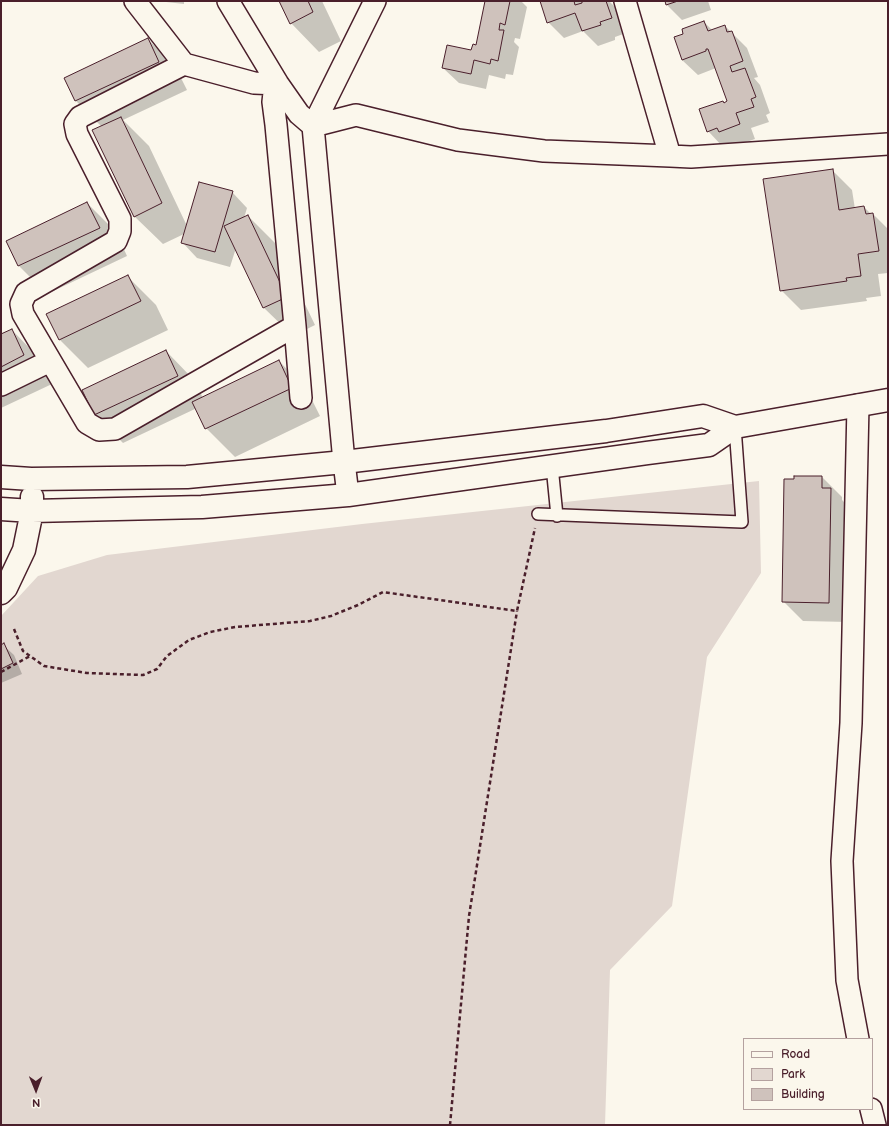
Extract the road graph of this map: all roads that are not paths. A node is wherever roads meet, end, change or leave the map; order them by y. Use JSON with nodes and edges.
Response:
{"nodes":[{"id":1,"x":136,"y":1,"type":"edge"},
{"id":2,"x":228,"y":1,"type":"edge"},
{"id":3,"x":376,"y":1,"type":"edge"},
{"id":4,"x":625,"y":1,"type":"edge"},
{"id":5,"x":184,"y":64,"type":"junction"},
{"id":6,"x":278,"y":84,"type":"junction"},
{"id":7,"x":313,"y":126,"type":"junction"},
{"id":8,"x":888,"y":144,"type":"edge"},
{"id":9,"x":670,"y":156,"type":"junction"},
{"id":10,"x":294,"y":326,"type":"junction"},
{"id":11,"x":50,"y":360,"type":"junction"},
{"id":12,"x":1,"y":385,"type":"edge"},
{"id":13,"x":301,"y":398,"type":"dead end"},
{"id":14,"x":888,"y":400,"type":"edge"},
{"id":15,"x":858,"y":405,"type":"junction"},
{"id":16,"x":735,"y":427,"type":"junction"},
{"id":17,"x":344,"y":462,"type":"junction"},
{"id":18,"x":552,"y":466,"type":"junction"},
{"id":19,"x":1,"y":477,"type":"edge"},
{"id":20,"x":31,"y":479,"type":"junction"},
{"id":21,"x":348,"y":495,"type":"junction"},
{"id":22,"x":1,"y":509,"type":"edge"},
{"id":23,"x":32,"y":510,"type":"junction"},
{"id":24,"x":538,"y":514,"type":"road end"},
{"id":25,"x":557,"y":516,"type":"junction"},
{"id":26,"x":1,"y":593,"type":"edge"},
{"id":27,"x":858,"y":1038,"type":"edge"},
{"id":28,"x":871,"y":1110,"type":"edge"},
{"id":29,"x":875,"y":1125,"type":"edge"}],
"edges":[{"from":1,"to":5,"type":"street"},
{"from":2,"to":6,"type":"street"},
{"from":3,"to":7,"type":"street"},
{"from":4,"to":9,"type":"street"},
{"from":5,"to":6,"type":"street"},
{"from":5,"to":11,"type":"street"},
{"from":6,"to":7,"type":"street"},
{"from":6,"to":10,"type":"street"},
{"from":7,"to":9,"type":"street"},
{"from":7,"to":17,"type":"street"},
{"from":8,"to":9,"type":"street"},
{"from":10,"to":11,"type":"street"},
{"from":10,"to":13,"type":"street"},
{"from":11,"to":12,"type":"street"},
{"from":14,"to":15,"type":"main road"},
{"from":15,"to":16,"type":"main road"},
{"from":15,"to":27,"type":"street"},
{"from":16,"to":17,"type":"main road"},
{"from":16,"to":18,"type":"main road"},
{"from":16,"to":25,"type":"lane"},
{"from":17,"to":20,"type":"main road"},
{"from":17,"to":21,"type":"street"},
{"from":18,"to":21,"type":"main road"},
{"from":18,"to":25,"type":"lane"},
{"from":19,"to":20,"type":"main road"},
{"from":20,"to":23,"type":"main road"},
{"from":21,"to":23,"type":"main road"},
{"from":22,"to":23,"type":"main road"},
{"from":23,"to":26,"type":"main road"},
{"from":24,"to":25,"type":"lane"},
{"from":28,"to":29,"type":"street"}]}
